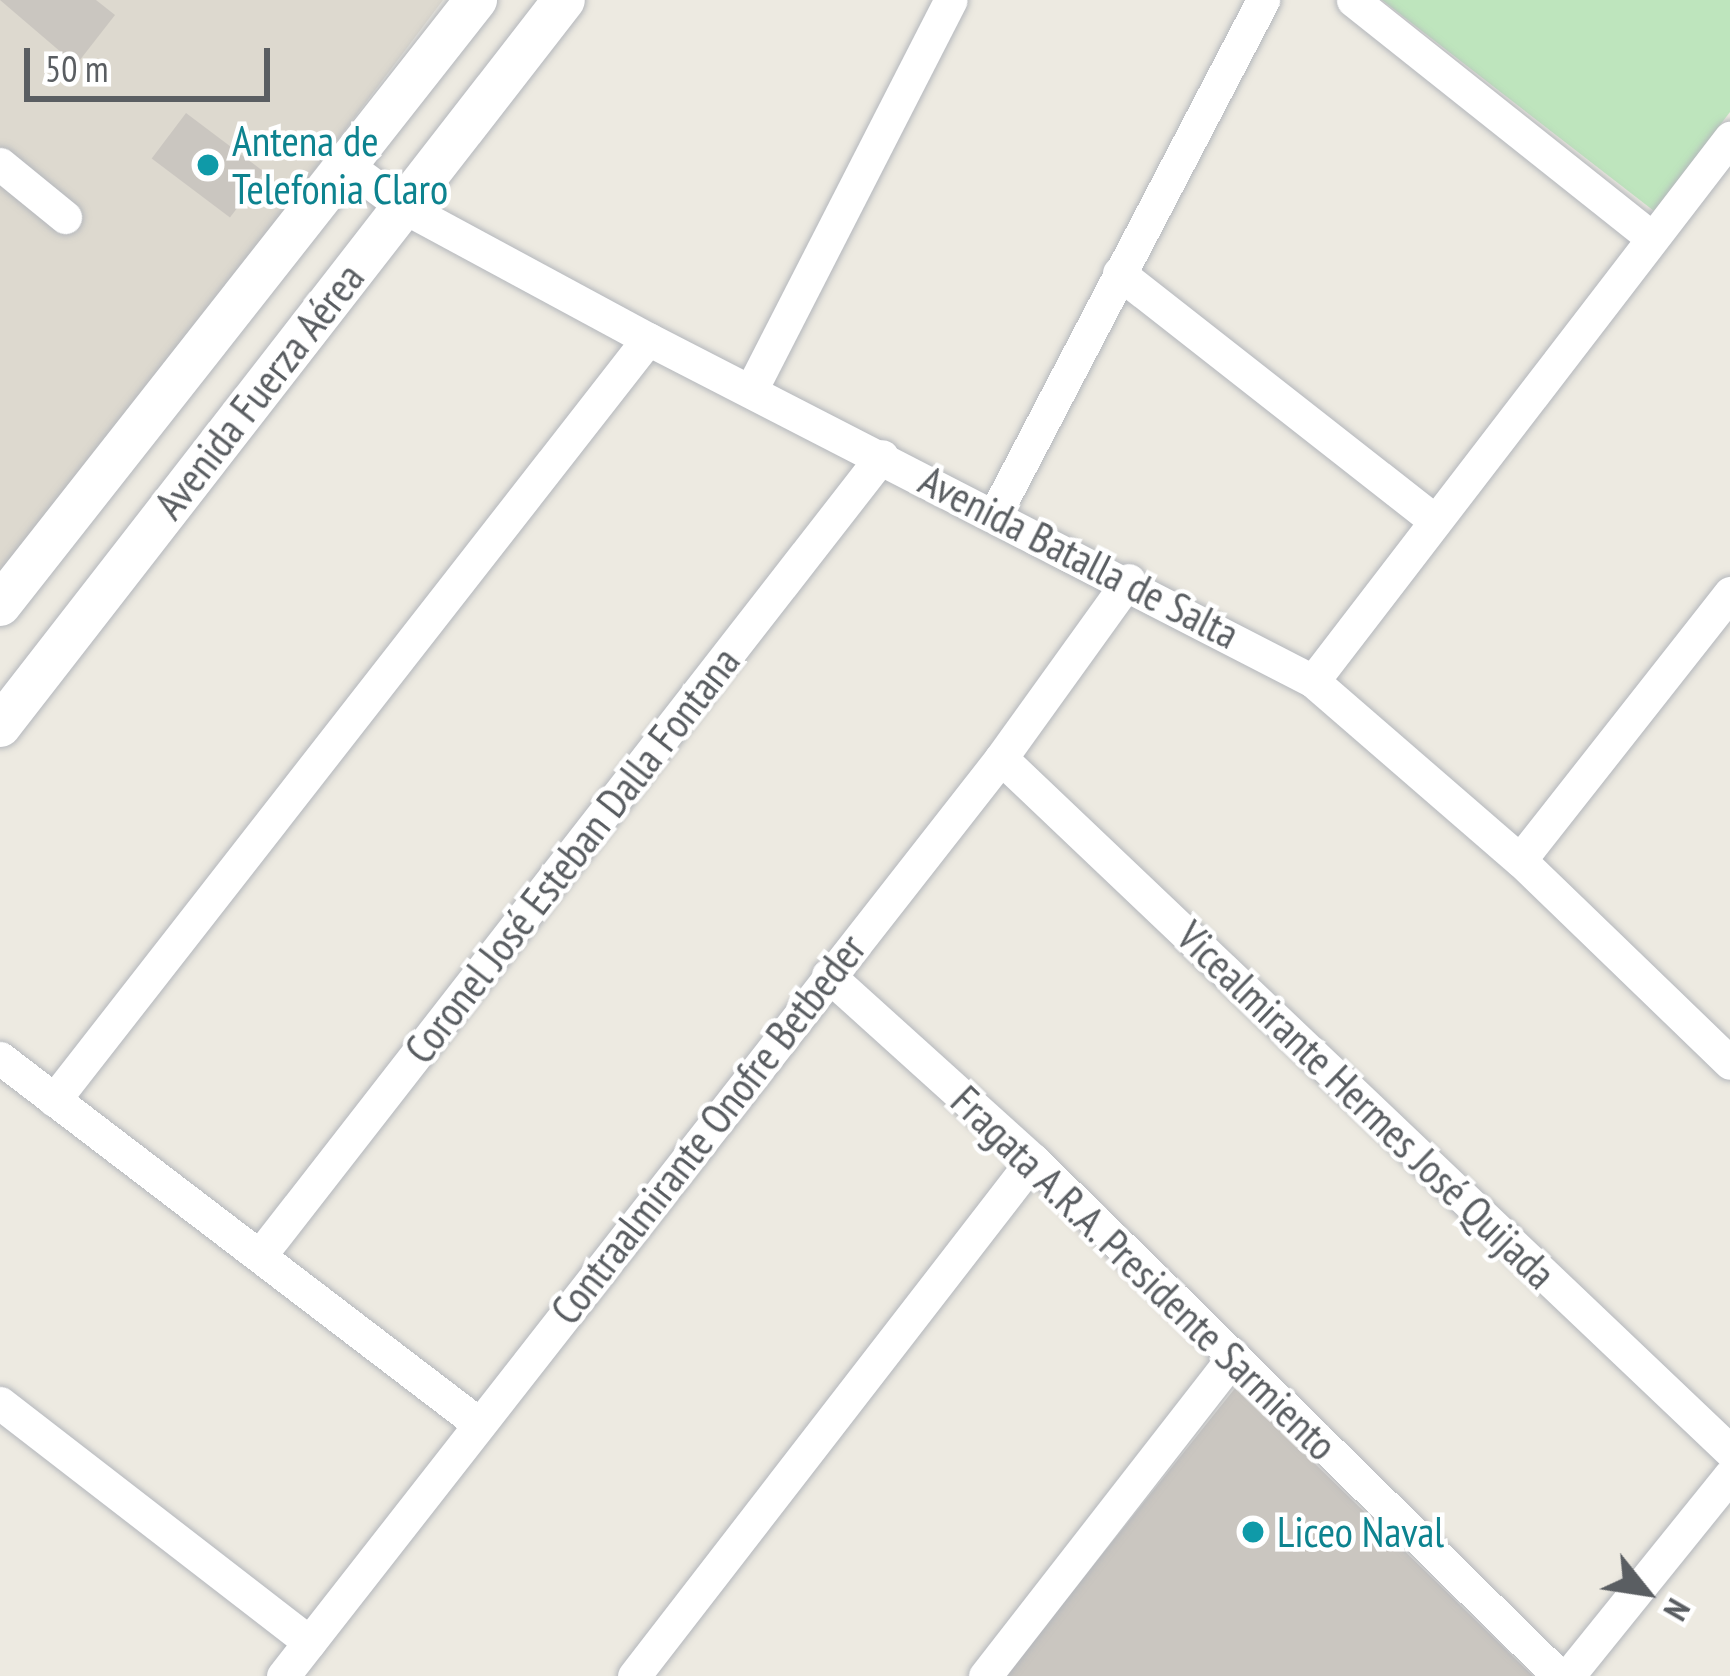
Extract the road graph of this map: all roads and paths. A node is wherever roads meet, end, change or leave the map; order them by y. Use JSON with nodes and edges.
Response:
{"nodes":[{"id":1,"x":476,"y":0,"type":"edge"},
{"id":2,"x":564,"y":0,"type":"edge"},
{"id":3,"x":951,"y":0,"type":"edge"},
{"id":4,"x":1263,"y":0,"type":"edge"},
{"id":5,"x":1353,"y":0,"type":"edge"},
{"id":6,"x":1730,"y":138,"type":"edge"},
{"id":7,"x":0,"y":164,"type":"edge"},
{"id":8,"x":348,"y":166,"type":"junction"},
{"id":9,"x":402,"y":206,"type":"junction"},
{"id":10,"x":65,"y":217,"type":"dead end"},
{"id":11,"x":1652,"y":238,"type":"junction"},
{"id":12,"x":1119,"y":273,"type":"junction"},
{"id":13,"x":648,"y":339,"type":"junction"},
{"id":14,"x":751,"y":390,"type":"junction"},
{"id":15,"x":882,"y":457,"type":"junction"},
{"id":16,"x":995,"y":514,"type":"junction"},
{"id":17,"x":1434,"y":520,"type":"junction"},
{"id":18,"x":1129,"y":580,"type":"junction"},
{"id":19,"x":1730,"y":593,"type":"edge"},
{"id":20,"x":0,"y":605,"type":"edge"},
{"id":21,"x":1313,"y":680,"type":"junction"},
{"id":22,"x":0,"y":726,"type":"edge"},
{"id":23,"x":1001,"y":758,"type":"junction"},
{"id":24,"x":1520,"y":860,"type":"junction"},
{"id":25,"x":828,"y":975,"type":"junction"},
{"id":26,"x":1726,"y":1051,"type":"edge"},
{"id":27,"x":0,"y":1058,"type":"edge"},
{"id":28,"x":54,"y":1100,"type":"junction"},
{"id":29,"x":1033,"y":1160,"type":"junction"},
{"id":30,"x":261,"y":1254,"type":"junction"},
{"id":31,"x":1233,"y":1357,"type":"junction"},
{"id":32,"x":0,"y":1403,"type":"edge"},
{"id":33,"x":478,"y":1423,"type":"junction"},
{"id":34,"x":1730,"y":1451,"type":"edge"},
{"id":35,"x":1730,"y":1475,"type":"edge"},
{"id":36,"x":309,"y":1642,"type":"junction"},
{"id":37,"x":283,"y":1676,"type":"edge"},
{"id":38,"x":634,"y":1676,"type":"edge"},
{"id":39,"x":985,"y":1676,"type":"edge"},
{"id":40,"x":1563,"y":1676,"type":"edge"}],
"edges":[{"from":1,"to":8,"type":"street"},
{"from":2,"to":9,"type":"street","name":"Avenida Fuerza Aérea"},
{"from":3,"to":14,"type":"street"},
{"from":4,"to":12,"type":"street"},
{"from":5,"to":11,"type":"street"},
{"from":6,"to":11,"type":"street"},
{"from":7,"to":10,"type":"street"},
{"from":8,"to":9,"type":"street","name":"Avenida Batalla de Salta"},
{"from":8,"to":20,"type":"street"},
{"from":9,"to":13,"type":"street","name":"Avenida Batalla de Salta"},
{"from":9,"to":22,"type":"street","name":"Avenida Fuerza Aérea"},
{"from":11,"to":17,"type":"street"},
{"from":12,"to":16,"type":"street"},
{"from":12,"to":17,"type":"street"},
{"from":13,"to":14,"type":"street","name":"Avenida Batalla de Salta"},
{"from":13,"to":28,"type":"street"},
{"from":14,"to":15,"type":"street","name":"Avenida Batalla de Salta"},
{"from":15,"to":16,"type":"street","name":"Avenida Batalla de Salta"},
{"from":15,"to":30,"type":"street","name":"Coronel José Esteban Dalla Fontana"},
{"from":16,"to":18,"type":"street","name":"Avenida Batalla de Salta"},
{"from":17,"to":21,"type":"street"},
{"from":18,"to":21,"type":"street","name":"Avenida Batalla de Salta"},
{"from":18,"to":23,"type":"street","name":"Contraalmirante Onofre Betbeder"},
{"from":19,"to":24,"type":"street"},
{"from":21,"to":24,"type":"street","name":"Avenida Batalla de Salta"},
{"from":23,"to":25,"type":"street","name":"Contraalmirante Onofre Betbeder"},
{"from":23,"to":34,"type":"street","name":"Vicealmirante Hermes José Quijada"},
{"from":24,"to":26,"type":"street","name":"Avenida Batalla de Salta"},
{"from":25,"to":29,"type":"street","name":"Fragata A.R.A. Presidente Sarmiento"},
{"from":25,"to":33,"type":"street","name":"Contraalmirante Onofre Betbeder"},
{"from":27,"to":28,"type":"street"},
{"from":28,"to":30,"type":"street"},
{"from":29,"to":31,"type":"street","name":"Fragata A.R.A. Presidente Sarmiento"},
{"from":29,"to":38,"type":"street"},
{"from":30,"to":33,"type":"street"},
{"from":31,"to":39,"type":"street"},
{"from":31,"to":40,"type":"street","name":"Fragata A.R.A. Presidente Sarmiento"},
{"from":32,"to":36,"type":"street"},
{"from":33,"to":36,"type":"street","name":"Contraalmirante Onofre Betbeder"},
{"from":35,"to":40,"type":"street"},
{"from":36,"to":37,"type":"street","name":"Contraalmirante Onofre Betbeder"}]}
